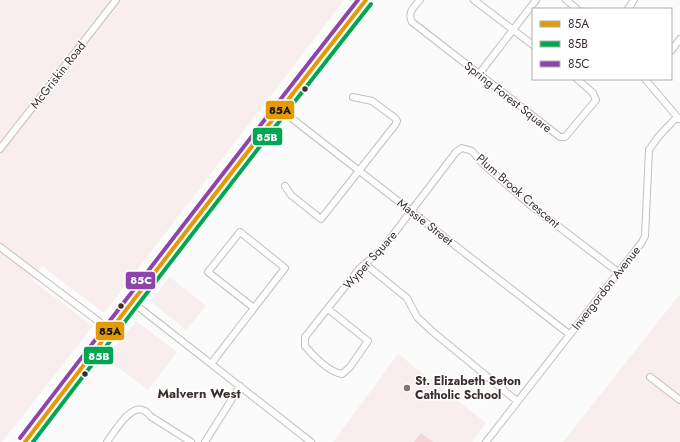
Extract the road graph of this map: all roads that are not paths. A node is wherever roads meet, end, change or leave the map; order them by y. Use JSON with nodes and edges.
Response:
{"nodes":[{"id":1,"x":116,"y":0,"type":"edge"},
{"id":2,"x":366,"y":0,"type":"edge"},
{"id":3,"x":420,"y":0,"type":"edge"},
{"id":4,"x":474,"y":0,"type":"edge"},
{"id":5,"x":536,"y":0,"type":"edge"},
{"id":6,"x":566,"y":0,"type":"edge"},
{"id":7,"x":577,"y":8,"type":"edge"},
{"id":8,"x":513,"y":30,"type":"junction"},
{"id":9,"x":680,"y":39,"type":"edge"},
{"id":10,"x":532,"y":44,"type":"edge"},
{"id":11,"x":672,"y":50,"type":"edge"},
{"id":12,"x":479,"y":74,"type":"junction"},
{"id":13,"x":578,"y":80,"type":"edge"},
{"id":14,"x":647,"y":80,"type":"edge"},
{"id":15,"x":353,"y":97,"type":"dead end"},
{"id":16,"x":281,"y":110,"type":"junction"},
{"id":17,"x":679,"y":118,"type":"edge"},
{"id":18,"x":0,"y":149,"type":"edge"},
{"id":19,"x":358,"y":171,"type":"junction"},
{"id":20,"x":285,"y":186,"type":"dead end"},
{"id":21,"x":412,"y":212,"type":"junction"},
{"id":22,"x":0,"y":247,"type":"edge"},
{"id":23,"x":366,"y":264,"type":"junction"},
{"id":24,"x":618,"y":272,"type":"junction"},
{"id":25,"x":132,"y":302,"type":"junction"},
{"id":26,"x":254,"y":308,"type":"junction"},
{"id":27,"x":328,"y":308,"type":"junction"},
{"id":28,"x":110,"y":330,"type":"junction"},
{"id":29,"x":570,"y":334,"type":"junction"},
{"id":30,"x":212,"y":363,"type":"junction"},
{"id":31,"x":650,"y":377,"type":"dead end"},
{"id":32,"x":240,"y":386,"type":"junction"},
{"id":33,"x":680,"y":400,"type":"edge"},
{"id":34,"x":517,"y":401,"type":"junction"},
{"id":35,"x":304,"y":440,"type":"edge"},
{"id":36,"x":25,"y":442,"type":"edge"},
{"id":37,"x":107,"y":442,"type":"edge"},
{"id":38,"x":191,"y":442,"type":"edge"},
{"id":39,"x":205,"y":442,"type":"edge"},
{"id":40,"x":311,"y":442,"type":"edge"},
{"id":41,"x":486,"y":442,"type":"edge"}],
"edges":[{"from":1,"to":18,"type":"street","name":"McGriskin Road"},
{"from":2,"to":16,"type":"main road"},
{"from":3,"to":12,"type":"street","name":"Spring Forest Square"},
{"from":4,"to":8,"type":"street"},
{"from":5,"to":8,"type":"street"},
{"from":6,"to":7,"type":"street"},
{"from":8,"to":10,"type":"street"},
{"from":8,"to":12,"type":"street"},
{"from":9,"to":11,"type":"street"},
{"from":12,"to":13,"type":"street","name":"Spring Forest Square"},
{"from":14,"to":17,"type":"street"},
{"from":15,"to":19,"type":"street"},
{"from":16,"to":19,"type":"street","name":"Massie Street"},
{"from":16,"to":25,"type":"main road"},
{"from":17,"to":24,"type":"street","name":"Invergordon Avenue"},
{"from":19,"to":20,"type":"street"},
{"from":19,"to":21,"type":"street","name":"Massie Street"},
{"from":21,"to":23,"type":"street","name":"Wyper Square"},
{"from":21,"to":24,"type":"street","name":"Plum Brook Crescent"},
{"from":21,"to":29,"type":"street","name":"Massie Street"},
{"from":22,"to":28,"type":"street"},
{"from":23,"to":27,"type":"street","name":"Wyper Square"},
{"from":23,"to":34,"type":"street"},
{"from":24,"to":29,"type":"street","name":"Invergordon Avenue"},
{"from":25,"to":28,"type":"main road"},
{"from":25,"to":30,"type":"street"},
{"from":26,"to":26,"type":"street"},
{"from":26,"to":30,"type":"street"},
{"from":27,"to":27,"type":"street","name":"Wyper Square"},
{"from":28,"to":36,"type":"main road"},
{"from":29,"to":34,"type":"street","name":"Invergordon Avenue"},
{"from":30,"to":32,"type":"street"},
{"from":31,"to":33,"type":"street"},
{"from":32,"to":35,"type":"street"},
{"from":32,"to":39,"type":"street"},
{"from":34,"to":41,"type":"street","name":"Invergordon Avenue"},
{"from":35,"to":40,"type":"street"},
{"from":37,"to":38,"type":"street"}]}
